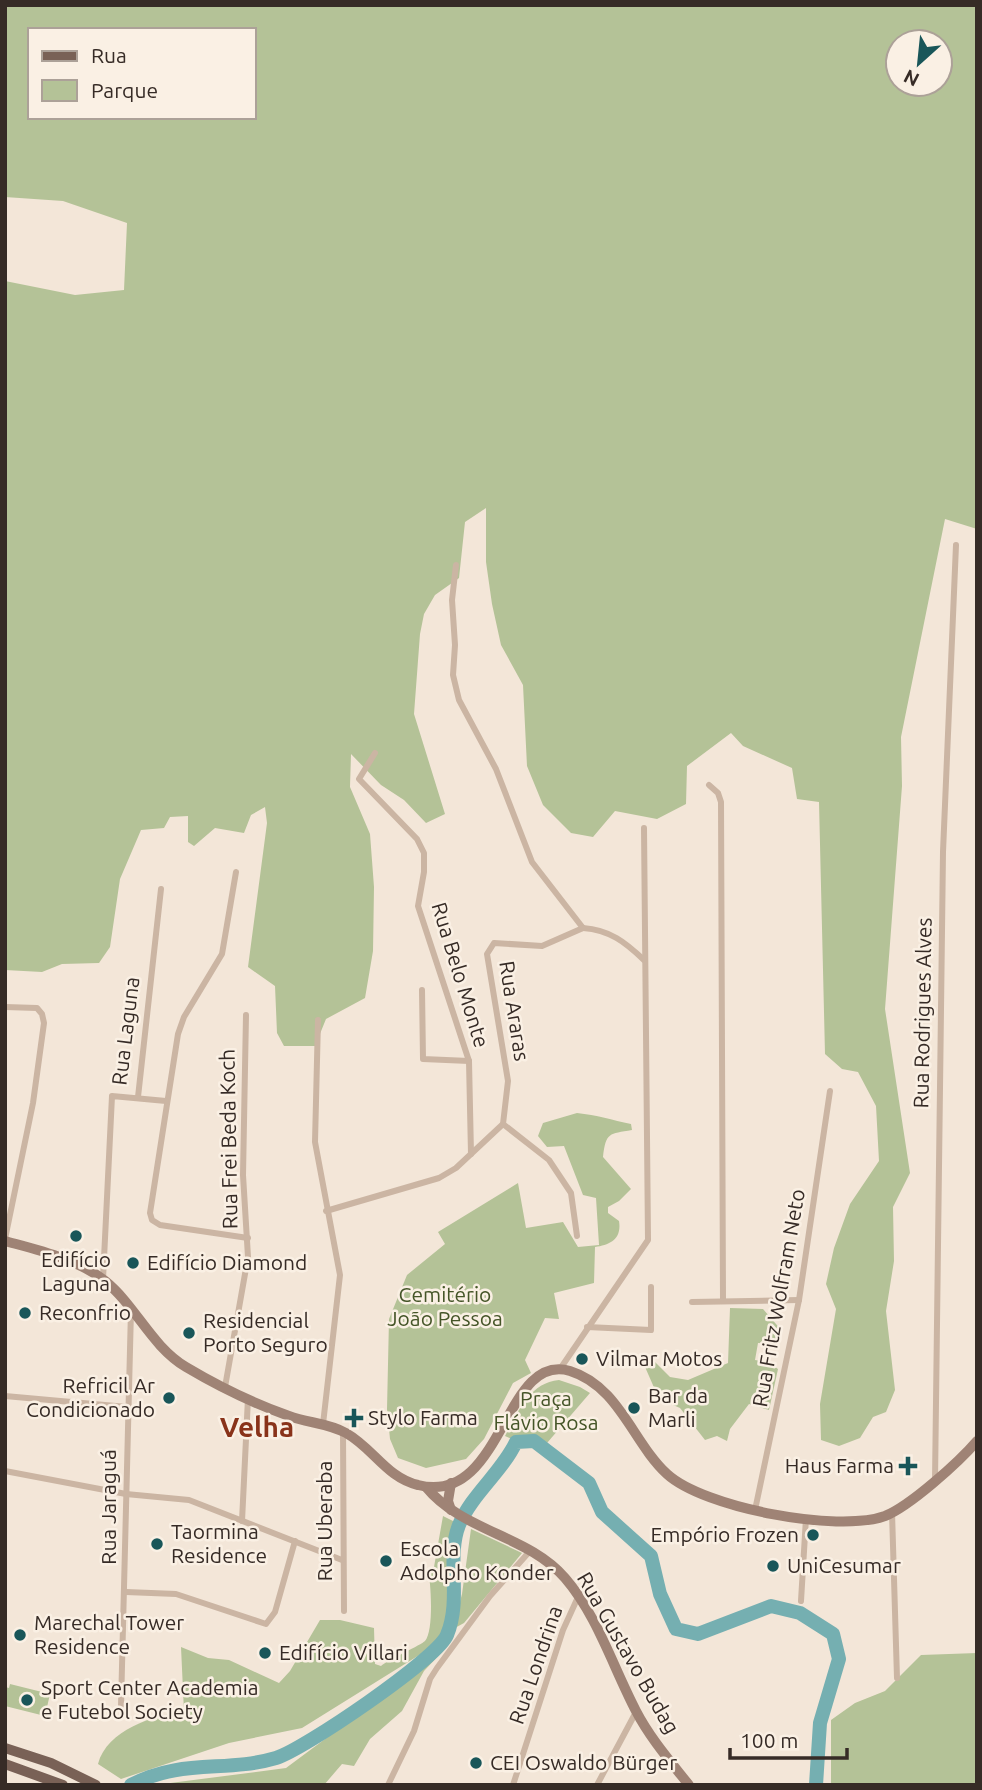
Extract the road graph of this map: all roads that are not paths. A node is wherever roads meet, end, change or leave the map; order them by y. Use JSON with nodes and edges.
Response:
{"nodes":[{"id":1,"x":956,"y":545,"type":"dead end"},
{"id":2,"x":456,"y":565,"type":"dead end"},
{"id":3,"x":375,"y":753,"type":"dead end"},
{"id":4,"x":709,"y":785,"type":"dead end"},
{"id":5,"x":644,"y":828,"type":"dead end"},
{"id":6,"x":236,"y":872,"type":"dead end"},
{"id":7,"x":160,"y":889,"type":"dead end"},
{"id":8,"x":583,"y":928,"type":"junction"},
{"id":9,"x":644,"y":960,"type":"junction"},
{"id":10,"x":422,"y":990,"type":"dead end"},
{"id":11,"x":5,"y":1007,"type":"edge"},
{"id":12,"x":246,"y":1015,"type":"dead end"},
{"id":13,"x":318,"y":1020,"type":"dead end"},
{"id":14,"x":469,"y":1061,"type":"junction"},
{"id":15,"x":830,"y":1091,"type":"dead end"},
{"id":16,"x":138,"y":1097,"type":"junction"},
{"id":17,"x":166,"y":1101,"type":"junction"},
{"id":18,"x":503,"y":1124,"type":"junction"},
{"id":19,"x":471,"y":1154,"type":"junction"},
{"id":20,"x":326,"y":1211,"type":"junction"},
{"id":21,"x":577,"y":1236,"type":"dead end"},
{"id":22,"x":248,"y":1238,"type":"junction"},
{"id":23,"x":5,"y":1240,"type":"edge"},
{"id":24,"x":103,"y":1279,"type":"junction"},
{"id":25,"x":651,"y":1287,"type":"dead end"},
{"id":26,"x":799,"y":1300,"type":"junction"},
{"id":27,"x":723,"y":1301,"type":"junction"},
{"id":28,"x":692,"y":1302,"type":"dead end"},
{"id":29,"x":131,"y":1308,"type":"junction"},
{"id":30,"x":587,"y":1327,"type":"junction"},
{"id":31,"x":560,"y":1369,"type":"junction"},
{"id":32,"x":225,"y":1387,"type":"junction"},
{"id":33,"x":5,"y":1396,"type":"edge"},
{"id":34,"x":248,"y":1398,"type":"junction"},
{"id":35,"x":127,"y":1407,"type":"junction"},
{"id":36,"x":323,"y":1424,"type":"junction"},
{"id":37,"x":343,"y":1431,"type":"junction"},
{"id":38,"x":977,"y":1441,"type":"edge"},
{"id":39,"x":5,"y":1471,"type":"edge"},
{"id":40,"x":935,"y":1480,"type":"junction"},
{"id":41,"x":448,"y":1484,"type":"junction"},
{"id":42,"x":126,"y":1494,"type":"junction"},
{"id":43,"x":443,"y":1500,"type":"junction"},
{"id":44,"x":755,"y":1510,"type":"junction"},
{"id":45,"x":892,"y":1512,"type":"junction"},
{"id":46,"x":806,"y":1518,"type":"junction"},
{"id":47,"x":242,"y":1521,"type":"junction"},
{"id":48,"x":295,"y":1541,"type":"junction"},
{"id":49,"x":530,"y":1552,"type":"junction"},
{"id":50,"x":342,"y":1560,"type":"junction"},
{"id":51,"x":126,"y":1592,"type":"junction"},
{"id":52,"x":578,"y":1597,"type":"junction"},
{"id":53,"x":801,"y":1601,"type":"dead end"},
{"id":54,"x":344,"y":1611,"type":"dead end"},
{"id":55,"x":897,"y":1678,"type":"dead end"},
{"id":56,"x":121,"y":1706,"type":"dead end"},
{"id":57,"x":636,"y":1712,"type":"junction"},
{"id":58,"x":5,"y":1748,"type":"edge"},
{"id":59,"x":5,"y":1764,"type":"edge"},
{"id":60,"x":63,"y":1785,"type":"edge"},
{"id":61,"x":96,"y":1785,"type":"edge"},
{"id":62,"x":388,"y":1785,"type":"edge"},
{"id":63,"x":513,"y":1785,"type":"edge"},
{"id":64,"x":597,"y":1785,"type":"edge"},
{"id":65,"x":689,"y":1785,"type":"edge"}],
"edges":[{"from":1,"to":40,"type":"street","name":"Rua Rodrigues Alves"},
{"from":2,"to":8,"type":"street"},
{"from":3,"to":14,"type":"street","name":"Rua Belo Monte"},
{"from":4,"to":27,"type":"street"},
{"from":5,"to":9,"type":"street"},
{"from":6,"to":17,"type":"street"},
{"from":7,"to":16,"type":"street","name":"Rua Laguna"},
{"from":8,"to":9,"type":"street"},
{"from":8,"to":18,"type":"street","name":"Rua Araras"},
{"from":9,"to":30,"type":"street"},
{"from":10,"to":14,"type":"street"},
{"from":11,"to":23,"type":"street"},
{"from":12,"to":22,"type":"street","name":"Rua Frei Beda Koch"},
{"from":13,"to":20,"type":"street"},
{"from":14,"to":19,"type":"street","name":"Rua Belo Monte"},
{"from":15,"to":26,"type":"street","name":"Rua Fritz Wolfram Neto"},
{"from":16,"to":17,"type":"street"},
{"from":16,"to":24,"type":"street","name":"Rua Laguna"},
{"from":17,"to":22,"type":"street"},
{"from":18,"to":19,"type":"street"},
{"from":18,"to":21,"type":"street"},
{"from":19,"to":20,"type":"street"},
{"from":20,"to":36,"type":"street"},
{"from":22,"to":32,"type":"street","name":"Rua Frei Beda Koch"},
{"from":23,"to":24,"type":"main road"},
{"from":24,"to":29,"type":"main road","name":"Rua Gustavo Budag"},
{"from":25,"to":30,"type":"street"},
{"from":26,"to":27,"type":"street"},
{"from":26,"to":44,"type":"street","name":"Rua Fritz Wolfram Neto"},
{"from":27,"to":28,"type":"street"},
{"from":29,"to":32,"type":"main road","name":"Rua Gustavo Budag"},
{"from":29,"to":35,"type":"street","name":"Rua Jaraguá"},
{"from":30,"to":31,"type":"street"},
{"from":31,"to":41,"type":"main road"},
{"from":31,"to":44,"type":"main road"},
{"from":32,"to":34,"type":"main road","name":"Rua Gustavo Budag"},
{"from":33,"to":35,"type":"street"},
{"from":34,"to":36,"type":"main road","name":"Rua Gustavo Budag"},
{"from":34,"to":47,"type":"street"},
{"from":35,"to":42,"type":"street","name":"Rua Jaraguá"},
{"from":36,"to":37,"type":"main road","name":"Rua Gustavo Budag"},
{"from":37,"to":43,"type":"main road","name":"Rua Gustavo Budag"},
{"from":37,"to":50,"type":"street","name":"Rua Uberaba"},
{"from":38,"to":40,"type":"main road"},
{"from":39,"to":42,"type":"street"},
{"from":40,"to":45,"type":"main road"},
{"from":41,"to":43,"type":"main road"},
{"from":41,"to":43,"type":"main road"},
{"from":42,"to":47,"type":"street"},
{"from":42,"to":51,"type":"street","name":"Rua Jaraguá"},
{"from":43,"to":49,"type":"main road","name":"Rua Gustavo Budag"},
{"from":44,"to":46,"type":"main road"},
{"from":45,"to":46,"type":"main road"},
{"from":45,"to":55,"type":"street"},
{"from":46,"to":53,"type":"street"},
{"from":47,"to":48,"type":"street"},
{"from":48,"to":50,"type":"street"},
{"from":48,"to":51,"type":"street"},
{"from":49,"to":52,"type":"main road","name":"Rua Gustavo Budag"},
{"from":49,"to":62,"type":"street"},
{"from":50,"to":54,"type":"street","name":"Rua Uberaba"},
{"from":51,"to":56,"type":"street","name":"Rua Jaraguá"},
{"from":52,"to":57,"type":"main road","name":"Rua Gustavo Budag"},
{"from":52,"to":63,"type":"street","name":"Rua Londrina"},
{"from":57,"to":64,"type":"street"},
{"from":57,"to":65,"type":"main road","name":"Rua Gustavo Budag"},
{"from":58,"to":61,"type":"main road"},
{"from":59,"to":60,"type":"main road"}]}
